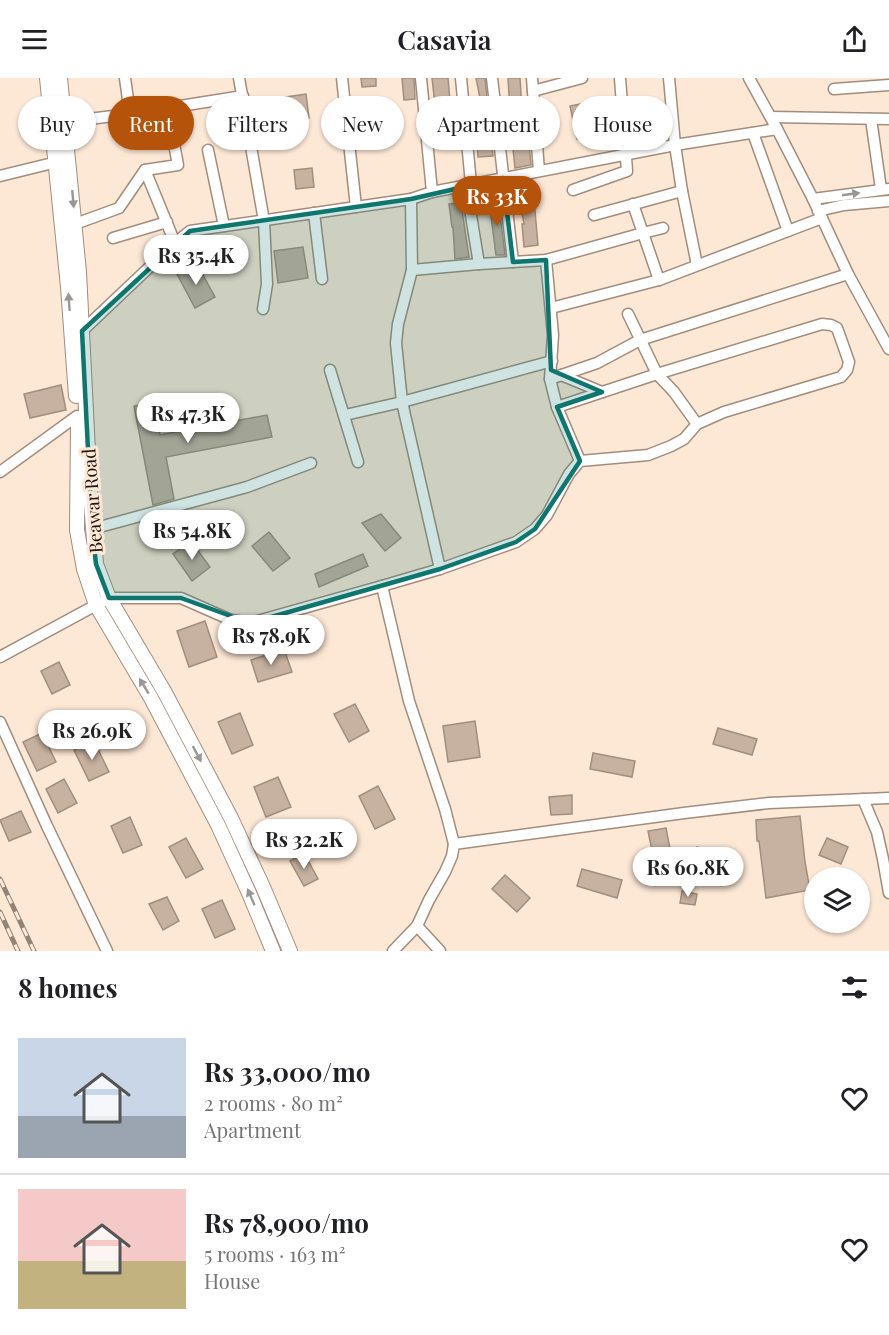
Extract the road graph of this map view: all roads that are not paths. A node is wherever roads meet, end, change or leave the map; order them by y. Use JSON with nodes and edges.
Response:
{"nodes":[{"id":1,"x":47,"y":78,"type":"edge"},
{"id":2,"x":60,"y":78,"type":"edge"},
{"id":3,"x":125,"y":78,"type":"edge"},
{"id":4,"x":239,"y":78,"type":"edge"},
{"id":5,"x":342,"y":78,"type":"edge"},
{"id":6,"x":421,"y":78,"type":"edge"},
{"id":7,"x":461,"y":78,"type":"edge"},
{"id":8,"x":492,"y":78,"type":"edge"},
{"id":9,"x":532,"y":78,"type":"edge"},
{"id":10,"x":582,"y":78,"type":"edge"},
{"id":11,"x":620,"y":78,"type":"edge"},
{"id":12,"x":669,"y":78,"type":"edge"},
{"id":13,"x":749,"y":78,"type":"edge"},
{"id":14,"x":889,"y":85,"type":"edge"},
{"id":15,"x":834,"y":88,"type":"dead end"},
{"id":16,"x":533,"y":91,"type":"junction"},
{"id":17,"x":62,"y":96,"type":"edge"},
{"id":18,"x":128,"y":96,"type":"edge"},
{"id":19,"x":243,"y":96,"type":"edge"},
{"id":20,"x":771,"y":117,"type":"junction"},
{"id":21,"x":871,"y":119,"type":"junction"},
{"id":22,"x":889,"y":119,"type":"edge"},
{"id":23,"x":777,"y":129,"type":"junction"},
{"id":24,"x":753,"y":133,"type":"junction"},
{"id":25,"x":675,"y":145,"type":"junction"},
{"id":26,"x":68,"y":150,"type":"edge"},
{"id":27,"x":175,"y":150,"type":"edge"},
{"id":28,"x":208,"y":150,"type":"dead end"},
{"id":29,"x":252,"y":150,"type":"edge"},
{"id":30,"x":625,"y":154,"type":"junction"},
{"id":31,"x":69,"y":160,"type":"junction"},
{"id":32,"x":55,"y":162,"type":"junction"},
{"id":33,"x":145,"y":170,"type":"junction"},
{"id":34,"x":539,"y":171,"type":"junction"},
{"id":35,"x":0,"y":176,"type":"edge"},
{"id":36,"x":503,"y":178,"type":"junction"},
{"id":37,"x":469,"y":185,"type":"junction"},
{"id":38,"x":885,"y":189,"type":"edge"},
{"id":39,"x":573,"y":190,"type":"dead end"},
{"id":40,"x":682,"y":191,"type":"junction"},
{"id":41,"x":432,"y":192,"type":"junction"},
{"id":42,"x":411,"y":199,"type":"junction"},
{"id":43,"x":813,"y":199,"type":"junction"},
{"id":44,"x":889,"y":201,"type":"edge"},
{"id":45,"x":633,"y":204,"type":"junction"},
{"id":46,"x":356,"y":207,"type":"junction"},
{"id":47,"x":314,"y":213,"type":"junction"},
{"id":48,"x":594,"y":215,"type":"dead end"},
{"id":49,"x":264,"y":220,"type":"junction"},
{"id":50,"x":823,"y":221,"type":"junction"},
{"id":51,"x":167,"y":222,"type":"junction"},
{"id":52,"x":75,"y":224,"type":"junction"},
{"id":53,"x":224,"y":226,"type":"junction"},
{"id":54,"x":663,"y":228,"type":"dead end"},
{"id":55,"x":788,"y":231,"type":"junction"},
{"id":56,"x":643,"y":233,"type":"junction"},
{"id":57,"x":113,"y":238,"type":"dead end"},
{"id":58,"x":175,"y":243,"type":"junction"},
{"id":59,"x":546,"y":260,"type":"junction"},
{"id":60,"x":513,"y":262,"type":"junction"},
{"id":61,"x":479,"y":264,"type":"junction"},
{"id":62,"x":697,"y":266,"type":"junction"},
{"id":63,"x":412,"y":270,"type":"junction"},
{"id":64,"x":848,"y":274,"type":"junction"},
{"id":65,"x":322,"y":279,"type":"dead end"},
{"id":66,"x":659,"y":280,"type":"junction"},
{"id":67,"x":551,"y":308,"type":"junction"},
{"id":68,"x":262,"y":309,"type":"dead end"},
{"id":69,"x":628,"y":314,"type":"dead end"},
{"id":70,"x":885,"y":332,"type":"edge"},
{"id":71,"x":77,"y":333,"type":"junction"},
{"id":72,"x":640,"y":340,"type":"junction"},
{"id":73,"x":889,"y":349,"type":"edge"},
{"id":74,"x":552,"y":357,"type":"junction"},
{"id":75,"x":330,"y":370,"type":"dead end"},
{"id":76,"x":657,"y":374,"type":"junction"},
{"id":77,"x":561,"y":375,"type":"junction"},
{"id":78,"x":550,"y":379,"type":"junction"},
{"id":79,"x":603,"y":392,"type":"junction"},
{"id":80,"x":402,"y":402,"type":"junction"},
{"id":81,"x":556,"y":407,"type":"junction"},
{"id":82,"x":345,"y":416,"type":"junction"},
{"id":83,"x":80,"y":418,"type":"junction"},
{"id":84,"x":697,"y":424,"type":"junction"},
{"id":85,"x":83,"y":449,"type":"junction"},
{"id":86,"x":580,"y":461,"type":"junction"},
{"id":87,"x":358,"y":462,"type":"dead end"},
{"id":88,"x":311,"y":463,"type":"dead end"},
{"id":89,"x":0,"y":472,"type":"edge"},
{"id":90,"x":92,"y":529,"type":"junction"},
{"id":91,"x":440,"y":569,"type":"junction"},
{"id":92,"x":382,"y":586,"type":"junction"},
{"id":93,"x":109,"y":598,"type":"junction"},
{"id":94,"x":96,"y":605,"type":"junction"},
{"id":95,"x":0,"y":657,"type":"edge"},
{"id":96,"x":0,"y":722,"type":"edge"},
{"id":97,"x":889,"y":798,"type":"edge"},
{"id":98,"x":863,"y":799,"type":"junction"},
{"id":99,"x":454,"y":844,"type":"junction"},
{"id":100,"x":889,"y":893,"type":"edge"},
{"id":101,"x":417,"y":926,"type":"junction"},
{"id":102,"x":107,"y":951,"type":"edge"},
{"id":103,"x":273,"y":951,"type":"edge"},
{"id":104,"x":290,"y":951,"type":"edge"},
{"id":105,"x":393,"y":951,"type":"edge"},
{"id":106,"x":440,"y":951,"type":"edge"}],
"edges":[{"from":1,"to":32,"type":"main road","name":"Beawar Road"},
{"from":2,"to":17,"type":"main road","name":"Beawar Road"},
{"from":3,"to":18,"type":"street"},
{"from":4,"to":19,"type":"street"},
{"from":5,"to":46,"type":"street"},
{"from":6,"to":41,"type":"street"},
{"from":7,"to":37,"type":"street"},
{"from":8,"to":36,"type":"street"},
{"from":9,"to":16,"type":"street"},
{"from":10,"to":16,"type":"street"},
{"from":11,"to":30,"type":"street"},
{"from":12,"to":25,"type":"street"},
{"from":13,"to":20,"type":"street"},
{"from":14,"to":15,"type":"street"},
{"from":16,"to":34,"type":"street"},
{"from":20,"to":21,"type":"street"},
{"from":20,"to":23,"type":"street"},
{"from":21,"to":22,"type":"street"},
{"from":21,"to":38,"type":"street"},
{"from":23,"to":24,"type":"street"},
{"from":23,"to":43,"type":"street"},
{"from":24,"to":25,"type":"street"},
{"from":24,"to":55,"type":"street"},
{"from":25,"to":30,"type":"street"},
{"from":25,"to":40,"type":"street"},
{"from":26,"to":31,"type":"main road","name":"Beawar Road"},
{"from":27,"to":33,"type":"street"},
{"from":28,"to":53,"type":"street"},
{"from":29,"to":49,"type":"street"},
{"from":30,"to":34,"type":"street"},
{"from":30,"to":39,"type":"street"},
{"from":31,"to":32,"type":"street"},
{"from":31,"to":52,"type":"main road","name":"Beawar Road","one_way":true},
{"from":32,"to":35,"type":"street"},
{"from":71,"to":32,"type":"main road","name":"Beawar Road","one_way":true},
{"from":33,"to":51,"type":"street"},
{"from":33,"to":52,"type":"street"},
{"from":34,"to":36,"type":"street"},
{"from":36,"to":37,"type":"street"},
{"from":36,"to":60,"type":"street"},
{"from":37,"to":41,"type":"street"},
{"from":37,"to":61,"type":"street"},
{"from":43,"to":38,"type":"street","one_way":true},
{"from":40,"to":45,"type":"street"},
{"from":40,"to":62,"type":"street"},
{"from":41,"to":42,"type":"street"},
{"from":42,"to":46,"type":"street"},
{"from":42,"to":63,"type":"street"},
{"from":43,"to":50,"type":"street"},
{"from":44,"to":50,"type":"street"},
{"from":45,"to":48,"type":"street"},
{"from":45,"to":56,"type":"street"},
{"from":46,"to":47,"type":"street"},
{"from":47,"to":49,"type":"street"},
{"from":47,"to":65,"type":"street"},
{"from":49,"to":53,"type":"street"},
{"from":49,"to":68,"type":"street"},
{"from":50,"to":55,"type":"street"},
{"from":50,"to":64,"type":"street"},
{"from":51,"to":57,"type":"street"},
{"from":51,"to":58,"type":"street"},
{"from":52,"to":71,"type":"main road","name":"Beawar Road"},
{"from":53,"to":58,"type":"street"},
{"from":54,"to":56,"type":"street"},
{"from":55,"to":62,"type":"street"},
{"from":56,"to":59,"type":"street"},
{"from":56,"to":66,"type":"street"},
{"from":58,"to":71,"type":"street"},
{"from":59,"to":60,"type":"street"},
{"from":59,"to":67,"type":"street"},
{"from":60,"to":61,"type":"street"},
{"from":61,"to":63,"type":"street"},
{"from":62,"to":66,"type":"street"},
{"from":63,"to":80,"type":"street"},
{"from":64,"to":70,"type":"street"},
{"from":64,"to":72,"type":"street"},
{"from":66,"to":67,"type":"street"},
{"from":67,"to":74,"type":"street"},
{"from":69,"to":72,"type":"street"},
{"from":70,"to":73,"type":"street"},
{"from":71,"to":83,"type":"main road","name":"Beawar Road"},
{"from":72,"to":76,"type":"street"},
{"from":72,"to":77,"type":"street"},
{"from":74,"to":78,"type":"street"},
{"from":74,"to":80,"type":"street"},
{"from":75,"to":82,"type":"street"},
{"from":76,"to":79,"type":"street"},
{"from":76,"to":84,"type":"street"},
{"from":76,"to":84,"type":"street"},
{"from":77,"to":78,"type":"street"},
{"from":77,"to":79,"type":"street"},
{"from":78,"to":81,"type":"street"},
{"from":79,"to":81,"type":"street"},
{"from":80,"to":82,"type":"street"},
{"from":80,"to":91,"type":"street"},
{"from":81,"to":86,"type":"street"},
{"from":82,"to":87,"type":"street"},
{"from":83,"to":85,"type":"main road","name":"Beawar Road"},
{"from":83,"to":89,"type":"street"},
{"from":84,"to":86,"type":"street"},
{"from":85,"to":90,"type":"main road","name":"Beawar Road"},
{"from":85,"to":94,"type":"main road","name":"Beawar Road"},
{"from":86,"to":91,"type":"street"},
{"from":88,"to":90,"type":"street"},
{"from":90,"to":93,"type":"main road","name":"Beawar Road"},
{"from":91,"to":92,"type":"street"},
{"from":92,"to":93,"type":"street"},
{"from":92,"to":99,"type":"street"},
{"from":93,"to":94,"type":"street"},
{"from":93,"to":104,"type":"main road","name":"Beawar Road","one_way":true},
{"from":94,"to":95,"type":"street"},
{"from":103,"to":94,"type":"main road","name":"Beawar Road","one_way":true},
{"from":96,"to":102,"type":"street"},
{"from":97,"to":98,"type":"street"},
{"from":98,"to":99,"type":"street"},
{"from":98,"to":100,"type":"street"},
{"from":99,"to":101,"type":"street"},
{"from":101,"to":105,"type":"street"},
{"from":101,"to":106,"type":"street"}]}
